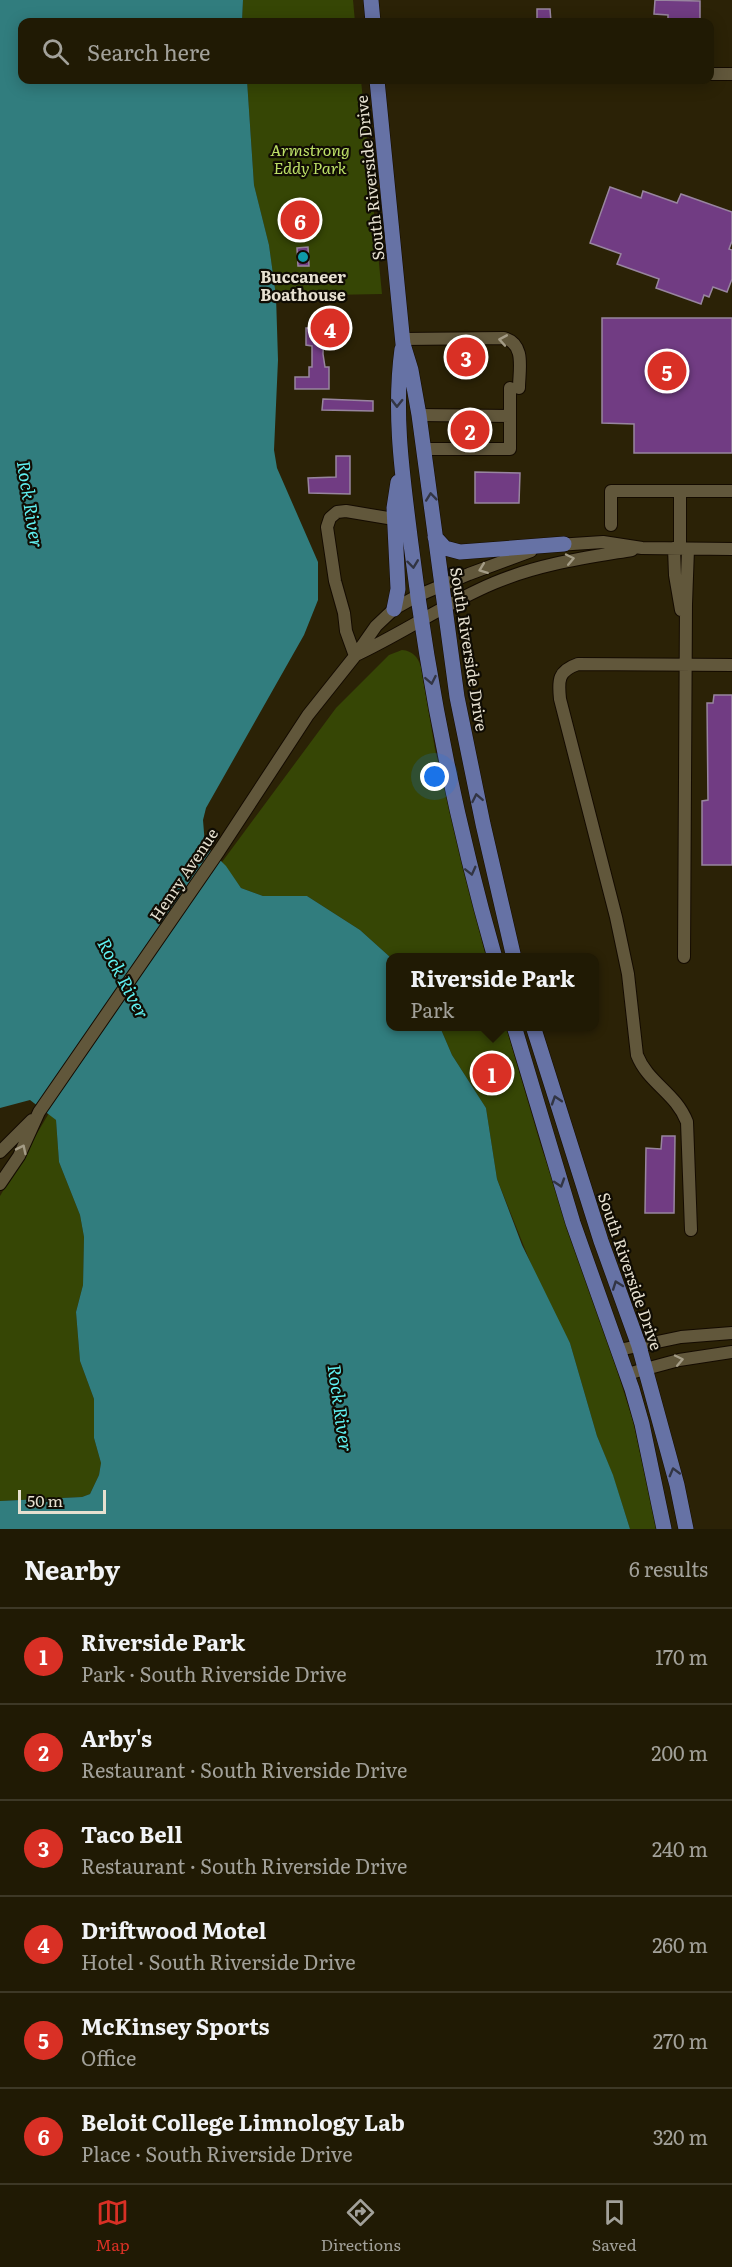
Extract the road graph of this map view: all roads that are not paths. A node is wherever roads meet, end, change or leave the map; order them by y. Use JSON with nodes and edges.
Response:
{"nodes":[{"id":1,"x":371,"y":0,"type":"edge"},
{"id":2,"x":373,"y":18,"type":"edge"},
{"id":3,"x":714,"y":74,"type":"edge"},
{"id":4,"x":732,"y":75,"type":"edge"},
{"id":5,"x":377,"y":84,"type":"edge"},
{"id":6,"x":403,"y":341,"type":"junction"},
{"id":7,"x":419,"y":415,"type":"junction"},
{"id":8,"x":510,"y":416,"type":"junction"},
{"id":9,"x":424,"y":449,"type":"junction"},
{"id":10,"x":401,"y":464,"type":"junction"},
{"id":11,"x":680,"y":491,"type":"junction"},
{"id":12,"x":732,"y":491,"type":"edge"},
{"id":13,"x":394,"y":519,"type":"junction"},
{"id":14,"x":611,"y":525,"type":"dead end"},
{"id":15,"x":435,"y":537,"type":"junction"},
{"id":16,"x":564,"y":544,"type":"junction"},
{"id":17,"x":642,"y":548,"type":"junction"},
{"id":18,"x":681,"y":548,"type":"junction"},
{"id":19,"x":732,"y":549,"type":"edge"},
{"id":20,"x":441,"y":585,"type":"junction"},
{"id":21,"x":417,"y":596,"type":"junction"},
{"id":22,"x":394,"y":609,"type":"junction"},
{"id":23,"x":445,"y":609,"type":"junction"},
{"id":24,"x":420,"y":622,"type":"junction"},
{"id":25,"x":355,"y":656,"type":"junction"},
{"id":26,"x":687,"y":665,"type":"junction"},
{"id":27,"x":732,"y":665,"type":"edge"},
{"id":28,"x":494,"y":953,"type":"edge"},
{"id":29,"x":512,"y":953,"type":"edge"},
{"id":30,"x":684,"y":957,"type":"dead end"},
{"id":31,"x":515,"y":1031,"type":"edge"},
{"id":32,"x":535,"y":1031,"type":"edge"},
{"id":33,"x":39,"y":1112,"type":"junction"},
{"id":34,"x":0,"y":1152,"type":"edge"},
{"id":35,"x":0,"y":1184,"type":"edge"},
{"id":36,"x":691,"y":1230,"type":"dead end"},
{"id":37,"x":732,"y":1333,"type":"edge"},
{"id":38,"x":639,"y":1346,"type":"junction"},
{"id":39,"x":619,"y":1350,"type":"junction"},
{"id":40,"x":732,"y":1352,"type":"edge"},
{"id":41,"x":645,"y":1369,"type":"junction"},
{"id":42,"x":627,"y":1374,"type":"junction"},
{"id":43,"x":664,"y":1529,"type":"edge"},
{"id":44,"x":686,"y":1529,"type":"edge"}],
"edges":[{"from":1,"to":2,"type":"main road"},
{"from":3,"to":4,"type":"street"},
{"from":5,"to":6,"type":"main road","name":"South Riverside Drive"},
{"from":6,"to":7,"type":"main road","name":"South Riverside Drive"},
{"from":8,"to":6,"type":"street","one_way":true},
{"from":6,"to":10,"type":"main road","name":"South Riverside Drive","one_way":true},
{"from":7,"to":8,"type":"street"},
{"from":7,"to":9,"type":"main road","name":"South Riverside Drive"},
{"from":8,"to":9,"type":"street"},
{"from":15,"to":9,"type":"main road","name":"South Riverside Drive","one_way":true},
{"from":10,"to":13,"type":"main road"},
{"from":10,"to":21,"type":"main road","name":"South Riverside Drive","one_way":true},
{"from":11,"to":12,"type":"street"},
{"from":11,"to":14,"type":"street"},
{"from":11,"to":18,"type":"street"},
{"from":13,"to":22,"type":"main road"},
{"from":13,"to":25,"type":"street"},
{"from":15,"to":16,"type":"main road"},
{"from":15,"to":20,"type":"main road","name":"South Riverside Drive"},
{"from":16,"to":17,"type":"street","name":"Henry Avenue"},
{"from":16,"to":20,"type":"street","name":"Henry Avenue","one_way":true},
{"from":17,"to":18,"type":"street","name":"Henry Avenue"},
{"from":23,"to":17,"type":"street","name":"Henry Avenue","one_way":true},
{"from":18,"to":19,"type":"street","name":"Henry Avenue"},
{"from":18,"to":26,"type":"street"},
{"from":20,"to":21,"type":"street","name":"Henry Avenue"},
{"from":20,"to":23,"type":"main road","name":"South Riverside Drive"},
{"from":21,"to":22,"type":"street","name":"Henry Avenue"},
{"from":21,"to":24,"type":"main road","name":"South Riverside Drive"},
{"from":22,"to":25,"type":"street","name":"Henry Avenue"},
{"from":23,"to":24,"type":"street","name":"Henry Avenue"},
{"from":29,"to":23,"type":"main road","name":"South Riverside Drive","one_way":true},
{"from":24,"to":25,"type":"street","name":"Henry Avenue"},
{"from":24,"to":28,"type":"main road","name":"South Riverside Drive","one_way":true},
{"from":25,"to":33,"type":"street","name":"Henry Avenue"},
{"from":26,"to":27,"type":"street"},
{"from":26,"to":30,"type":"street"},
{"from":26,"to":36,"type":"street"},
{"from":31,"to":39,"type":"main road","one_way":true},
{"from":38,"to":32,"type":"main road","name":"South Riverside Drive","one_way":true},
{"from":33,"to":34,"type":"street"},
{"from":35,"to":33,"type":"street","one_way":true},
{"from":37,"to":38,"type":"street"},
{"from":38,"to":39,"type":"street"},
{"from":38,"to":41,"type":"main road","name":"South Riverside Drive"},
{"from":39,"to":42,"type":"main road"},
{"from":41,"to":40,"type":"street","one_way":true},
{"from":41,"to":42,"type":"street"},
{"from":44,"to":41,"type":"main road","name":"South Riverside Drive","one_way":true},
{"from":42,"to":43,"type":"main road"}]}
